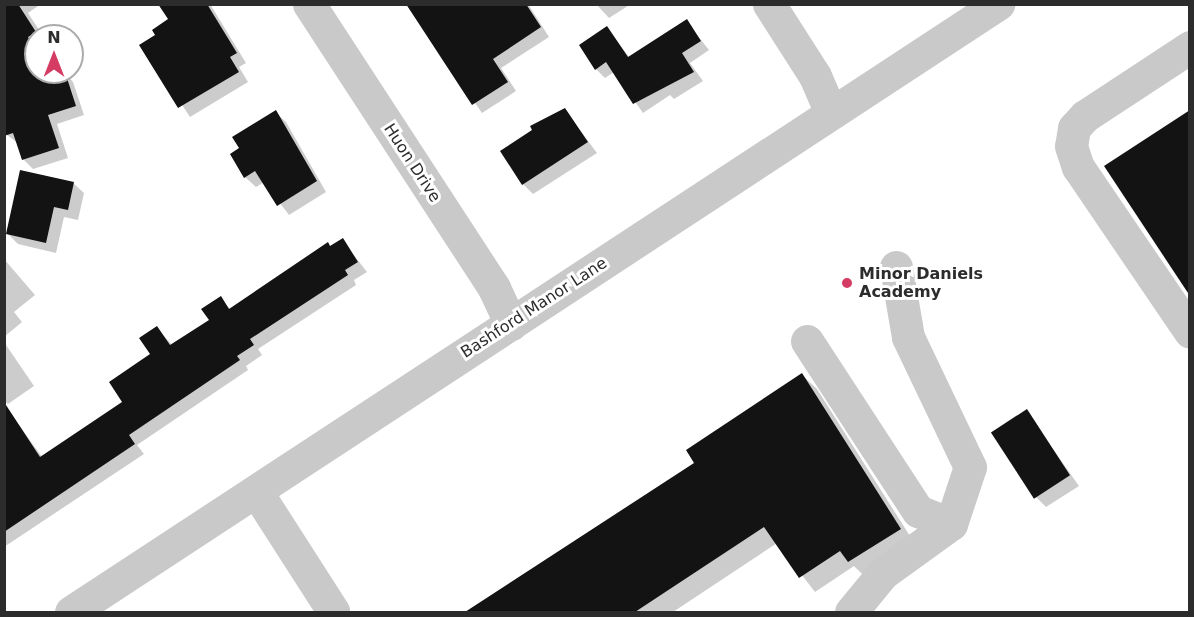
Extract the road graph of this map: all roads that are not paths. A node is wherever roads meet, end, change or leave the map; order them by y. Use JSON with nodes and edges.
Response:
{"nodes":[{"id":1,"x":309,"y":4,"type":"edge"},
{"id":2,"x":769,"y":4,"type":"edge"},
{"id":3,"x":998,"y":4,"type":"edge"},
{"id":4,"x":1190,"y":47,"type":"edge"},
{"id":5,"x":831,"y":113,"type":"junction"},
{"id":6,"x":896,"y":267,"type":"dead end"},
{"id":7,"x":511,"y":324,"type":"junction"},
{"id":8,"x":1190,"y":332,"type":"edge"},
{"id":9,"x":807,"y":341,"type":"dead end"},
{"id":10,"x":256,"y":491,"type":"junction"},
{"id":11,"x":951,"y":524,"type":"junction"},
{"id":12,"x":333,"y":611,"type":"dead end"},
{"id":13,"x":71,"y":612,"type":"edge"},
{"id":14,"x":851,"y":612,"type":"edge"}],
"edges":[{"from":1,"to":7,"type":"street","name":"Huon Drive"},
{"from":2,"to":5,"type":"street"},
{"from":3,"to":5,"type":"street","name":"Bashford Manor Lane"},
{"from":4,"to":8,"type":"street"},
{"from":5,"to":7,"type":"street","name":"Bashford Manor Lane"},
{"from":6,"to":11,"type":"street"},
{"from":7,"to":10,"type":"street","name":"Bashford Manor Lane"},
{"from":9,"to":11,"type":"street"},
{"from":10,"to":12,"type":"street"},
{"from":10,"to":13,"type":"street","name":"Bashford Manor Lane"},
{"from":11,"to":14,"type":"street"}]}
